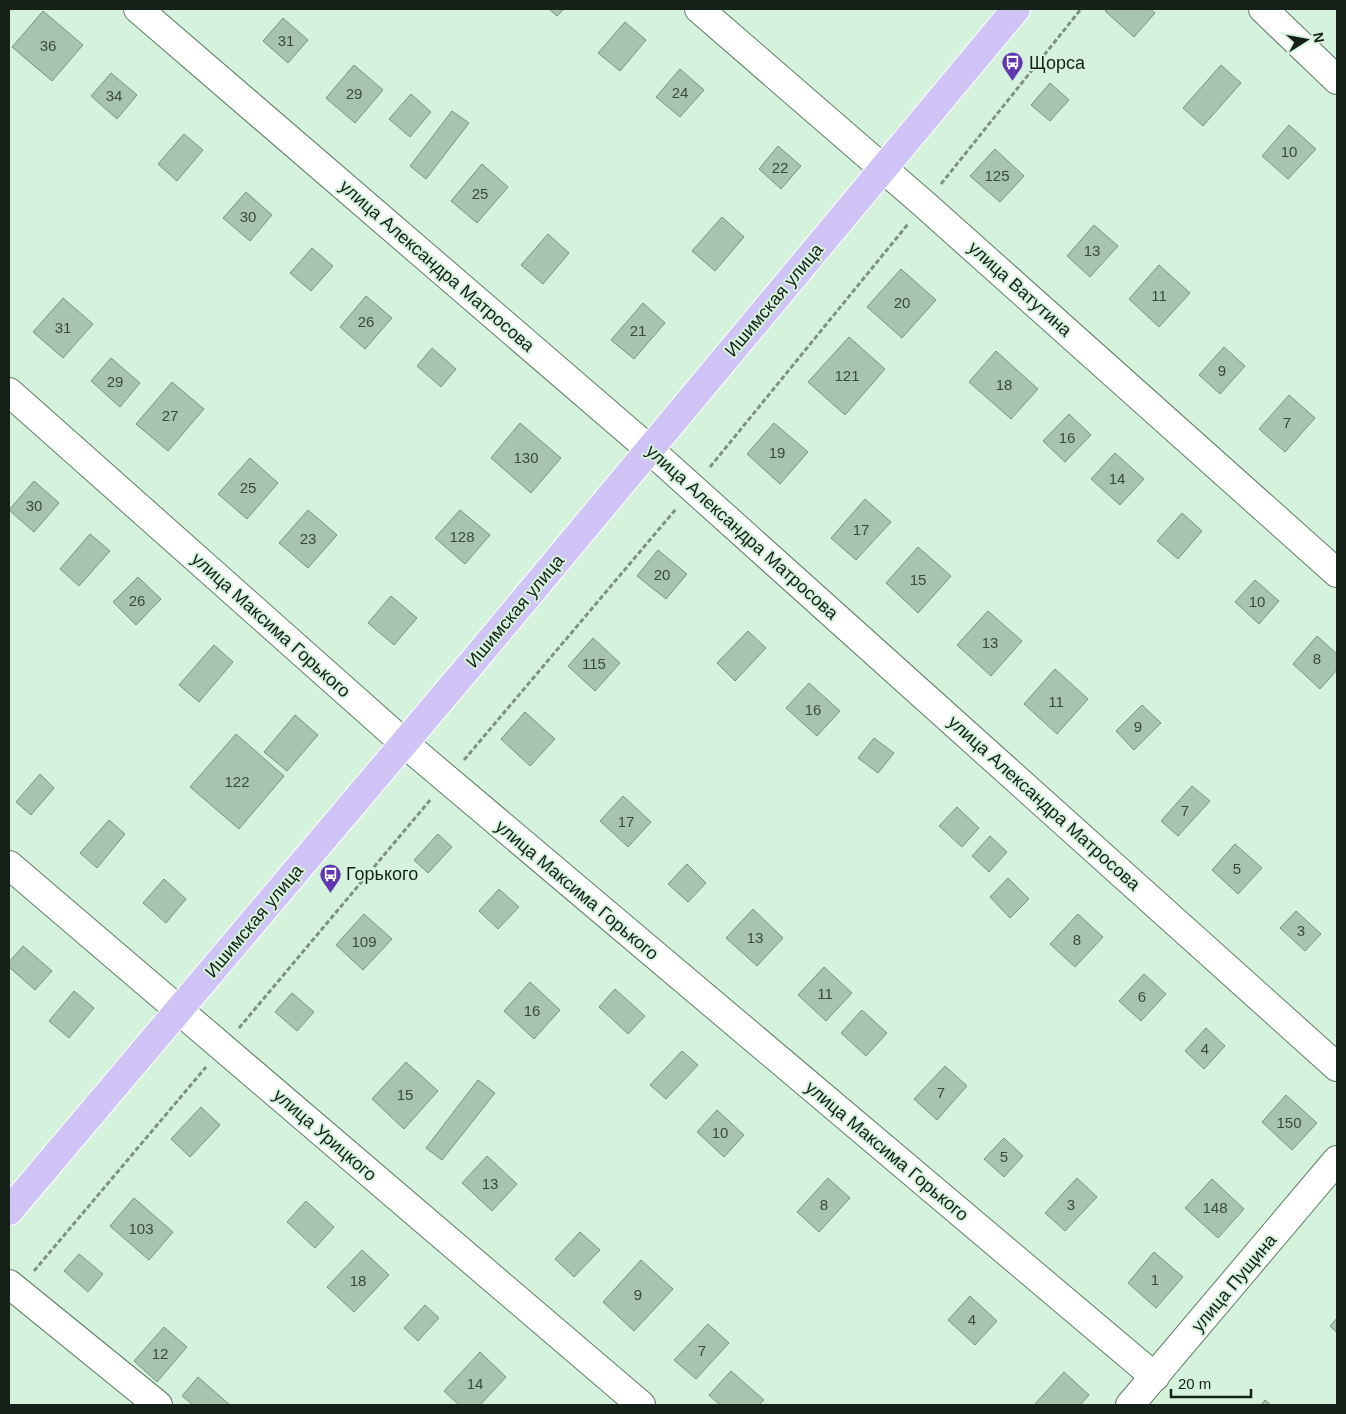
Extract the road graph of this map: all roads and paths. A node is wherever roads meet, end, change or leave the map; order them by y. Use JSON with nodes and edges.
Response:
{"nodes":[{"id":1,"x":138,"y":9,"type":"edge"},
{"id":2,"x":699,"y":9,"type":"edge"},
{"id":3,"x":1016,"y":9,"type":"edge"},
{"id":4,"x":1080,"y":9,"type":"edge"},
{"id":5,"x":1263,"y":9,"type":"edge"},
{"id":6,"x":1337,"y":80,"type":"edge"},
{"id":7,"x":884,"y":168,"type":"junction"},
{"id":8,"x":924,"y":204,"type":"junction"},
{"id":9,"x":9,"y":392,"type":"edge"},
{"id":10,"x":649,"y":449,"type":"junction"},
{"id":11,"x":693,"y":488,"type":"junction"},
{"id":12,"x":1337,"y":573,"type":"edge"},
{"id":13,"x":404,"y":744,"type":"junction"},
{"id":14,"x":447,"y":780,"type":"junction"},
{"id":15,"x":9,"y":865,"type":"edge"},
{"id":16,"x":179,"y":1010,"type":"junction"},
{"id":17,"x":222,"y":1047,"type":"junction"},
{"id":18,"x":1337,"y":1067,"type":"edge"},
{"id":19,"x":1337,"y":1160,"type":"edge"},
{"id":20,"x":11,"y":1203,"type":"edge"},
{"id":21,"x":13,"y":1288,"type":"edge"},
{"id":22,"x":1154,"y":1377,"type":"junction"},
{"id":23,"x":158,"y":1405,"type":"edge"},
{"id":24,"x":641,"y":1405,"type":"edge"},
{"id":25,"x":1130,"y":1405,"type":"edge"}],
"edges":[{"from":1,"to":10,"type":"street","name":"улица Александра Матросова"},
{"from":2,"to":7,"type":"street","name":"улица Ватутина"},
{"from":3,"to":7,"type":"main road","name":"Ишимская улица"},
{"from":4,"to":8,"type":"path"},
{"from":5,"to":6,"type":"street"},
{"from":7,"to":8,"type":"street","name":"улица Ватутина"},
{"from":7,"to":10,"type":"main road","name":"Ишимская улица"},
{"from":8,"to":11,"type":"path"},
{"from":8,"to":12,"type":"street","name":"улица Ватутина"},
{"from":9,"to":13,"type":"street","name":"улица Максима Горького"},
{"from":10,"to":11,"type":"street","name":"улица Александра Матросова"},
{"from":10,"to":13,"type":"main road","name":"Ишимская улица"},
{"from":11,"to":14,"type":"path"},
{"from":11,"to":18,"type":"street","name":"улица Александра Матросова"},
{"from":13,"to":14,"type":"street","name":"улица Максима Горького"},
{"from":13,"to":16,"type":"main road","name":"Ишимская улица"},
{"from":14,"to":17,"type":"path"},
{"from":14,"to":22,"type":"street","name":"улица Максима Горького"},
{"from":15,"to":16,"type":"street","name":"улица Урицкого"},
{"from":16,"to":17,"type":"street","name":"улица Урицкого"},
{"from":16,"to":20,"type":"main road","name":"Ишимская улица"},
{"from":17,"to":21,"type":"path"},
{"from":17,"to":24,"type":"street","name":"улица Урицкого"},
{"from":19,"to":22,"type":"street","name":"улица Пущина"},
{"from":21,"to":23,"type":"street"},
{"from":22,"to":25,"type":"street","name":"улица Пущина"}]}
